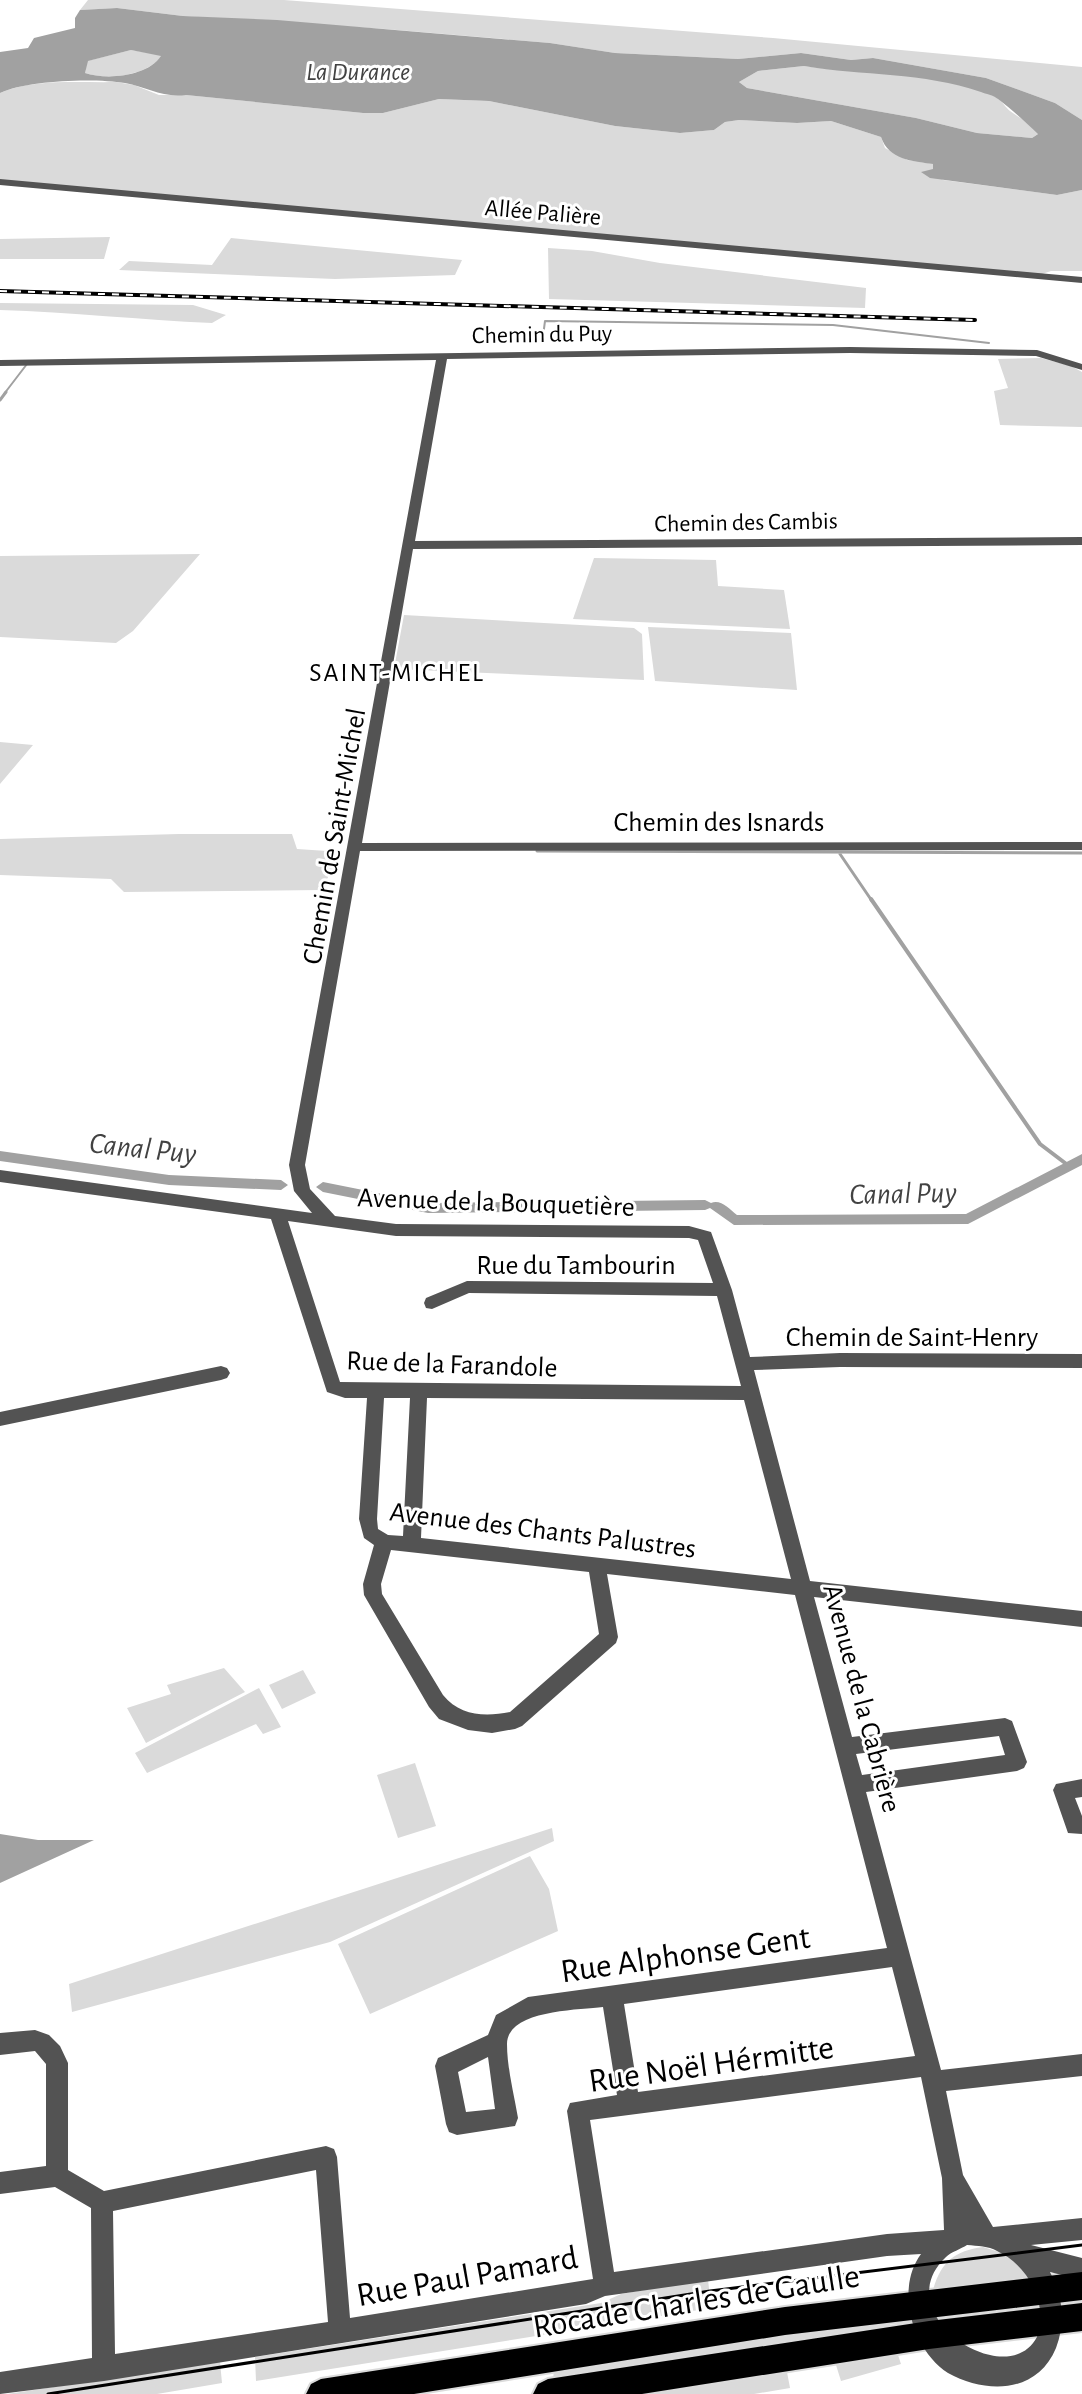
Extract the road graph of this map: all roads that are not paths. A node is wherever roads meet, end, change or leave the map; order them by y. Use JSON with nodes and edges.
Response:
{"nodes":[{"id":1,"x":0,"y":182,"type":"edge"},
{"id":2,"x":1082,"y":280,"type":"edge"},
{"id":3,"x":442,"y":355,"type":"junction"},
{"id":4,"x":0,"y":363,"type":"edge"},
{"id":5,"x":1082,"y":367,"type":"edge"},
{"id":6,"x":1082,"y":541,"type":"edge"},
{"id":7,"x":411,"y":545,"type":"junction"},
{"id":8,"x":1082,"y":846,"type":"edge"},
{"id":9,"x":356,"y":847,"type":"junction"},
{"id":10,"x":0,"y":1176,"type":"edge"},
{"id":11,"x":277,"y":1213,"type":"junction"},
{"id":12,"x":330,"y":1221,"type":"junction"},
{"id":13,"x":705,"y":1236,"type":"joint"},
{"id":14,"x":724,"y":1290,"type":"junction"},
{"id":15,"x":432,"y":1303,"type":"dead end"},
{"id":16,"x":1082,"y":1361,"type":"edge"},
{"id":17,"x":742,"y":1364,"type":"junction"},
{"id":18,"x":221,"y":1373,"type":"dead end"},
{"id":19,"x":376,"y":1392,"type":"junction"},
{"id":20,"x":419,"y":1392,"type":"junction"},
{"id":21,"x":751,"y":1393,"type":"junction"},
{"id":22,"x":0,"y":1419,"type":"edge"},
{"id":23,"x":384,"y":1542,"type":"junction"},
{"id":24,"x":412,"y":1546,"type":"junction"},
{"id":25,"x":597,"y":1567,"type":"junction"},
{"id":26,"x":802,"y":1589,"type":"junction"},
{"id":27,"x":1082,"y":1619,"type":"edge"},
{"id":28,"x":845,"y":1747,"type":"junction"},
{"id":29,"x":855,"y":1785,"type":"junction"},
{"id":30,"x":1082,"y":1788,"type":"edge"},
{"id":31,"x":1082,"y":1825,"type":"edge"},
{"id":32,"x":901,"y":1956,"type":"junction"},
{"id":33,"x":612,"y":1997,"type":"junction"},
{"id":34,"x":496,"y":2042,"type":"dead end"},
{"id":35,"x":0,"y":2044,"type":"edge"},
{"id":36,"x":1082,"y":2065,"type":"edge"},
{"id":37,"x":931,"y":2074,"type":"junction"},
{"id":38,"x":629,"y":2105,"type":"junction"},
{"id":39,"x":57,"y":2176,"type":"junction"},
{"id":40,"x":953,"y":2178,"type":"junction"},
{"id":41,"x":0,"y":2183,"type":"edge"},
{"id":42,"x":102,"y":2202,"type":"junction"},
{"id":43,"x":1082,"y":2229,"type":"edge"},
{"id":44,"x":991,"y":2236,"type":"junction"},
{"id":45,"x":950,"y":2239,"type":"junction"},
{"id":46,"x":1024,"y":2254,"type":"junction"},
{"id":47,"x":1082,"y":2269,"type":"edge"},
{"id":48,"x":605,"y":2285,"type":"junction"},
{"id":49,"x":1082,"y":2286,"type":"edge"},
{"id":50,"x":1047,"y":2290,"type":"junction"},
{"id":51,"x":918,"y":2304,"type":"junction"},
{"id":52,"x":1082,"y":2317,"type":"edge"},
{"id":53,"x":1050,"y":2320,"type":"junction"},
{"id":54,"x":340,"y":2331,"type":"junction"},
{"id":55,"x":929,"y":2335,"type":"junction"},
{"id":56,"x":104,"y":2369,"type":"junction"},
{"id":57,"x":0,"y":2384,"type":"edge"},
{"id":58,"x":1007,"y":2385,"type":"edge"},
{"id":59,"x":321,"y":2394,"type":"edge"},
{"id":60,"x":548,"y":2394,"type":"edge"}],
"edges":[{"from":1,"to":2,"type":"street","name":"Allée Palière"},
{"from":3,"to":4,"type":"street","name":"Chemin du Puy"},
{"from":3,"to":5,"type":"street","name":"Chemin du Puy"},
{"from":3,"to":7,"type":"street","name":"Chemin de Saint-Michel"},
{"from":6,"to":7,"type":"street","name":"Chemin des Cambis"},
{"from":7,"to":9,"type":"street","name":"Chemin de Saint-Michel"},
{"from":8,"to":9,"type":"street","name":"Chemin des Isnards"},
{"from":9,"to":12,"type":"street","name":"Chemin de Saint-Michel"},
{"from":10,"to":11,"type":"street","name":"Avenue de la Bouquetière"},
{"from":11,"to":12,"type":"street","name":"Avenue de la Bouquetière"},
{"from":11,"to":19,"type":"street","name":"Rue de la Farandole"},
{"from":12,"to":13,"type":"street","name":"Avenue de la Bouquetière"},
{"from":13,"to":14,"type":"street","name":"Avenue de la Cabrière"},
{"from":14,"to":15,"type":"street","name":"Rue du Tambourin"},
{"from":14,"to":17,"type":"street","name":"Avenue de la Cabrière"},
{"from":16,"to":17,"type":"street","name":"Chemin de Saint-Henry"},
{"from":17,"to":21,"type":"street","name":"Avenue de la Cabrière"},
{"from":18,"to":22,"type":"street"},
{"from":19,"to":20,"type":"street","name":"Rue de la Farandole"},
{"from":19,"to":23,"type":"street","name":"Avenue des Chants Palustres"},
{"from":20,"to":21,"type":"street","name":"Rue de la Farandole"},
{"from":20,"to":24,"type":"street"},
{"from":21,"to":26,"type":"street","name":"Avenue de la Cabrière"},
{"from":23,"to":24,"type":"street","name":"Avenue des Chants Palustres"},
{"from":23,"to":25,"type":"street"},
{"from":24,"to":25,"type":"street","name":"Avenue des Chants Palustres"},
{"from":25,"to":26,"type":"street","name":"Avenue des Chants Palustres"},
{"from":26,"to":27,"type":"street","name":"Avenue des Chants Palustres"},
{"from":26,"to":28,"type":"street","name":"Avenue de la Cabrière"},
{"from":28,"to":29,"type":"street","name":"Avenue de la Cabrière"},
{"from":28,"to":29,"type":"street"},
{"from":29,"to":32,"type":"street","name":"Avenue de la Cabrière"},
{"from":30,"to":31,"type":"street"},
{"from":32,"to":33,"type":"street","name":"Rue Alphonse Gent"},
{"from":32,"to":37,"type":"street","name":"Avenue de la Cabrière"},
{"from":33,"to":34,"type":"street","name":"Rue Alphonse Gent"},
{"from":33,"to":38,"type":"street"},
{"from":35,"to":39,"type":"street"},
{"from":36,"to":37,"type":"street","name":"Rue Noël Hérmitte"},
{"from":37,"to":38,"type":"street","name":"Rue Noël Hérmitte"},
{"from":37,"to":40,"type":"street","name":"Avenue de la Cabrière"},
{"from":38,"to":48,"type":"street","name":"Rue Noël Hérmitte"},
{"from":39,"to":41,"type":"street"},
{"from":39,"to":42,"type":"street"},
{"from":40,"to":44,"type":"street","name":"Avenue de la Cabrière"},
{"from":40,"to":45,"type":"street","name":"Avenue de la Cabrière"},
{"from":42,"to":54,"type":"street"},
{"from":42,"to":56,"type":"street"},
{"from":43,"to":44,"type":"street","name":"Rue Paul Pamard"},
{"from":44,"to":45,"type":"street","name":"Rue Paul Pamard"},
{"from":44,"to":46,"type":"street"},
{"from":45,"to":48,"type":"street","name":"Rue Paul Pamard"},
{"from":45,"to":51,"type":"street"},
{"from":46,"to":47,"type":"street"},
{"from":46,"to":50,"type":"street"},
{"from":48,"to":54,"type":"street","name":"Rue Paul Pamard"},
{"from":49,"to":50,"type":"main road","name":"Rocade Charles de Gaulle"},
{"from":50,"to":51,"type":"main road","name":"Rocade Charles de Gaulle"},
{"from":50,"to":53,"type":"street"},
{"from":51,"to":55,"type":"street"},
{"from":51,"to":59,"type":"main road","name":"Rocade Charles de Gaulle"},
{"from":52,"to":53,"type":"main road"},
{"from":53,"to":55,"type":"main road"},
{"from":53,"to":58,"type":"street"},
{"from":54,"to":56,"type":"street","name":"Rue Paul Pamard"},
{"from":55,"to":58,"type":"street"},
{"from":55,"to":60,"type":"main road"},
{"from":56,"to":57,"type":"street","name":"Rue Paul Pamard"}]}
